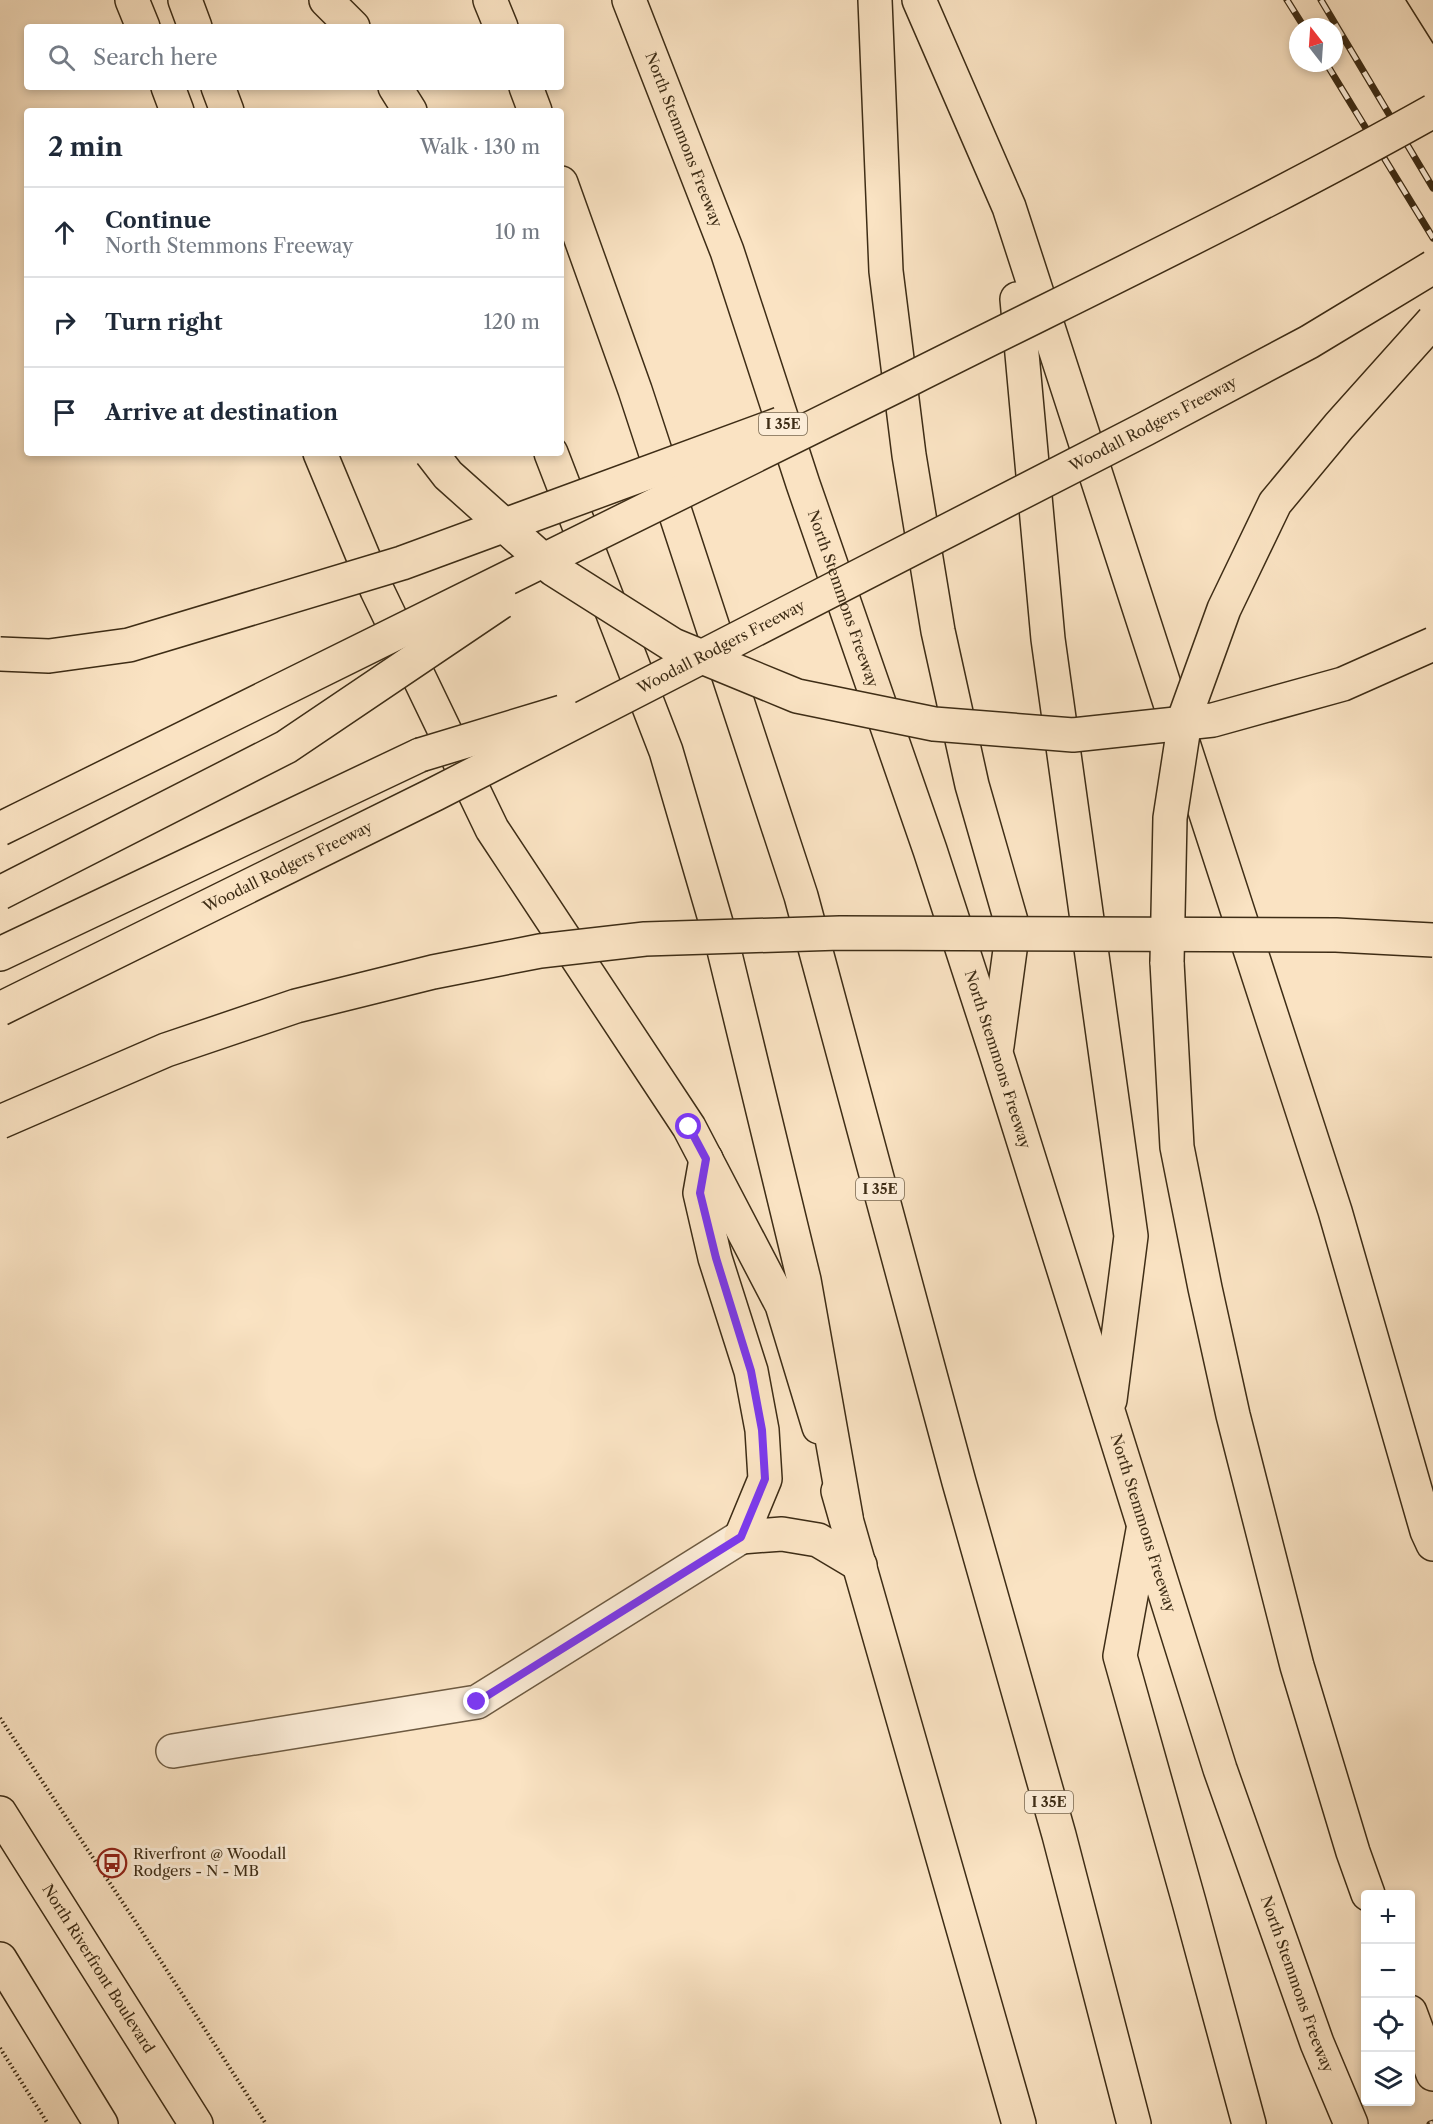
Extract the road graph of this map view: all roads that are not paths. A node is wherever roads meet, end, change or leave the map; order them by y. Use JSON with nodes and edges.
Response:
{"nodes":[{"id":1,"x":132,"y":0,"type":"edge"},
{"id":2,"x":185,"y":0,"type":"edge"},
{"id":3,"x":326,"y":0,"type":"edge"},
{"id":4,"x":490,"y":0,"type":"edge"},
{"id":5,"x":629,"y":0,"type":"edge"},
{"id":6,"x":875,"y":0,"type":"edge"},
{"id":7,"x":919,"y":0,"type":"edge"},
{"id":8,"x":142,"y":24,"type":"edge"},
{"id":9,"x":194,"y":24,"type":"edge"},
{"id":10,"x":349,"y":24,"type":"edge"},
{"id":11,"x":500,"y":24,"type":"edge"},
{"id":12,"x":169,"y":90,"type":"edge"},
{"id":13,"x":219,"y":90,"type":"edge"},
{"id":14,"x":397,"y":90,"type":"edge"},
{"id":15,"x":527,"y":90,"type":"edge"},
{"id":16,"x":176,"y":108,"type":"edge"},
{"id":17,"x":225,"y":108,"type":"edge"},
{"id":18,"x":408,"y":108,"type":"edge"},
{"id":19,"x":534,"y":108,"type":"edge"},
{"id":20,"x":1433,"y":111,"type":"edge"},
{"id":21,"x":564,"y":191,"type":"edge"},
{"id":22,"x":1009,"y":207,"type":"junction"},
{"id":23,"x":1433,"y":267,"type":"edge"},
{"id":24,"x":1433,"y":321,"type":"edge"},
{"id":25,"x":931,"y":368,"type":"junction"},
{"id":26,"x":321,"y":456,"type":"edge"},
{"id":27,"x":433,"y":456,"type":"edge"},
{"id":28,"x":552,"y":456,"type":"edge"},
{"id":29,"x":604,"y":532,"type":"junction"},
{"id":30,"x":1433,"y":644,"type":"edge"},
{"id":31,"x":0,"y":654,"type":"edge"},
{"id":32,"x":644,"y":687,"type":"junction"},
{"id":33,"x":0,"y":829,"type":"edge"},
{"id":34,"x":0,"y":892,"type":"edge"},
{"id":35,"x":1433,"y":940,"type":"edge"},
{"id":36,"x":0,"y":954,"type":"edge"},
{"id":37,"x":0,"y":1009,"type":"edge"},
{"id":38,"x":996,"y":1053,"type":"junction"},
{"id":39,"x":0,"y":1122,"type":"edge"},
{"id":40,"x":706,"y":1159,"type":"junction"},
{"id":41,"x":1108,"y":1409,"type":"junction"},
{"id":42,"x":846,"y":1517,"type":"junction"},
{"id":43,"x":1144,"y":1526,"type":"junction"},
{"id":44,"x":741,"y":1537,"type":"junction"},
{"id":45,"x":1433,"y":1544,"type":"edge"},
{"id":46,"x":861,"y":1565,"type":"junction"},
{"id":47,"x":173,"y":1751,"type":"dead end"},
{"id":48,"x":0,"y":1813,"type":"edge"},
{"id":49,"x":1367,"y":1890,"type":"edge"},
{"id":50,"x":0,"y":1959,"type":"edge"},
{"id":51,"x":1415,"y":2025,"type":"edge"},
{"id":52,"x":1433,"y":2074,"type":"edge"},
{"id":53,"x":101,"y":2124,"type":"edge"},
{"id":54,"x":196,"y":2124,"type":"edge"},
{"id":55,"x":1019,"y":2124,"type":"edge"},
{"id":56,"x":1134,"y":2124,"type":"edge"},
{"id":57,"x":1249,"y":2124,"type":"edge"},
{"id":58,"x":1351,"y":2124,"type":"edge"}],
"edges":[{"from":1,"to":8,"type":"main road"},
{"from":2,"to":9,"type":"main road"},
{"from":3,"to":10,"type":"main road"},
{"from":4,"to":11,"type":"main road"},
{"from":5,"to":38,"type":"main road","name":"North Stemmons Freeway","number":"I 35E"},
{"from":6,"to":38,"type":"main road","bridge":true},
{"from":7,"to":22,"type":"main road"},
{"from":12,"to":16,"type":"main road"},
{"from":13,"to":17,"type":"main road"},
{"from":14,"to":18,"type":"main road"},
{"from":15,"to":19,"type":"main road"},
{"from":20,"to":25,"type":"main road","bridge":true},
{"from":21,"to":56,"type":"main road","number":"I 35E"},
{"from":22,"to":41,"type":"main road"},
{"from":22,"to":45,"type":"main road"},
{"from":23,"to":32,"type":"main road","name":"Woodall Rodgers Freeway","bridge":true},
{"from":24,"to":49,"type":"main road","bridge":true},
{"from":25,"to":29,"type":"main road","bridge":true},
{"from":25,"to":31,"type":"main road","bridge":true},
{"from":26,"to":40,"type":"main road"},
{"from":27,"to":30,"type":"main road","bridge":true},
{"from":28,"to":42,"type":"main road"},
{"from":29,"to":33,"type":"main road","bridge":true},
{"from":29,"to":34,"type":"main road","bridge":true},
{"from":32,"to":36,"type":"main road","bridge":true},
{"from":32,"to":37,"type":"main road","name":"Woodall Rodgers Freeway","bridge":true},
{"from":35,"to":39,"type":"main road","bridge":true},
{"from":38,"to":41,"type":"main road","name":"North Stemmons Freeway","number":"I 35E"},
{"from":40,"to":42,"type":"main road"},
{"from":40,"to":44,"type":"main road"},
{"from":41,"to":43,"type":"main road","name":"North Stemmons Freeway","number":"I 35E"},
{"from":42,"to":46,"type":"main road"},
{"from":43,"to":57,"type":"main road"},
{"from":43,"to":58,"type":"main road","name":"North Stemmons Freeway","number":"I 35E"},
{"from":44,"to":46,"type":"main road"},
{"from":44,"to":47,"type":"lane"},
{"from":46,"to":55,"type":"main road"},
{"from":48,"to":54,"type":"main road","name":"North Riverfront Boulevard"},
{"from":50,"to":53,"type":"main road"},
{"from":51,"to":52,"type":"main road"}]}
